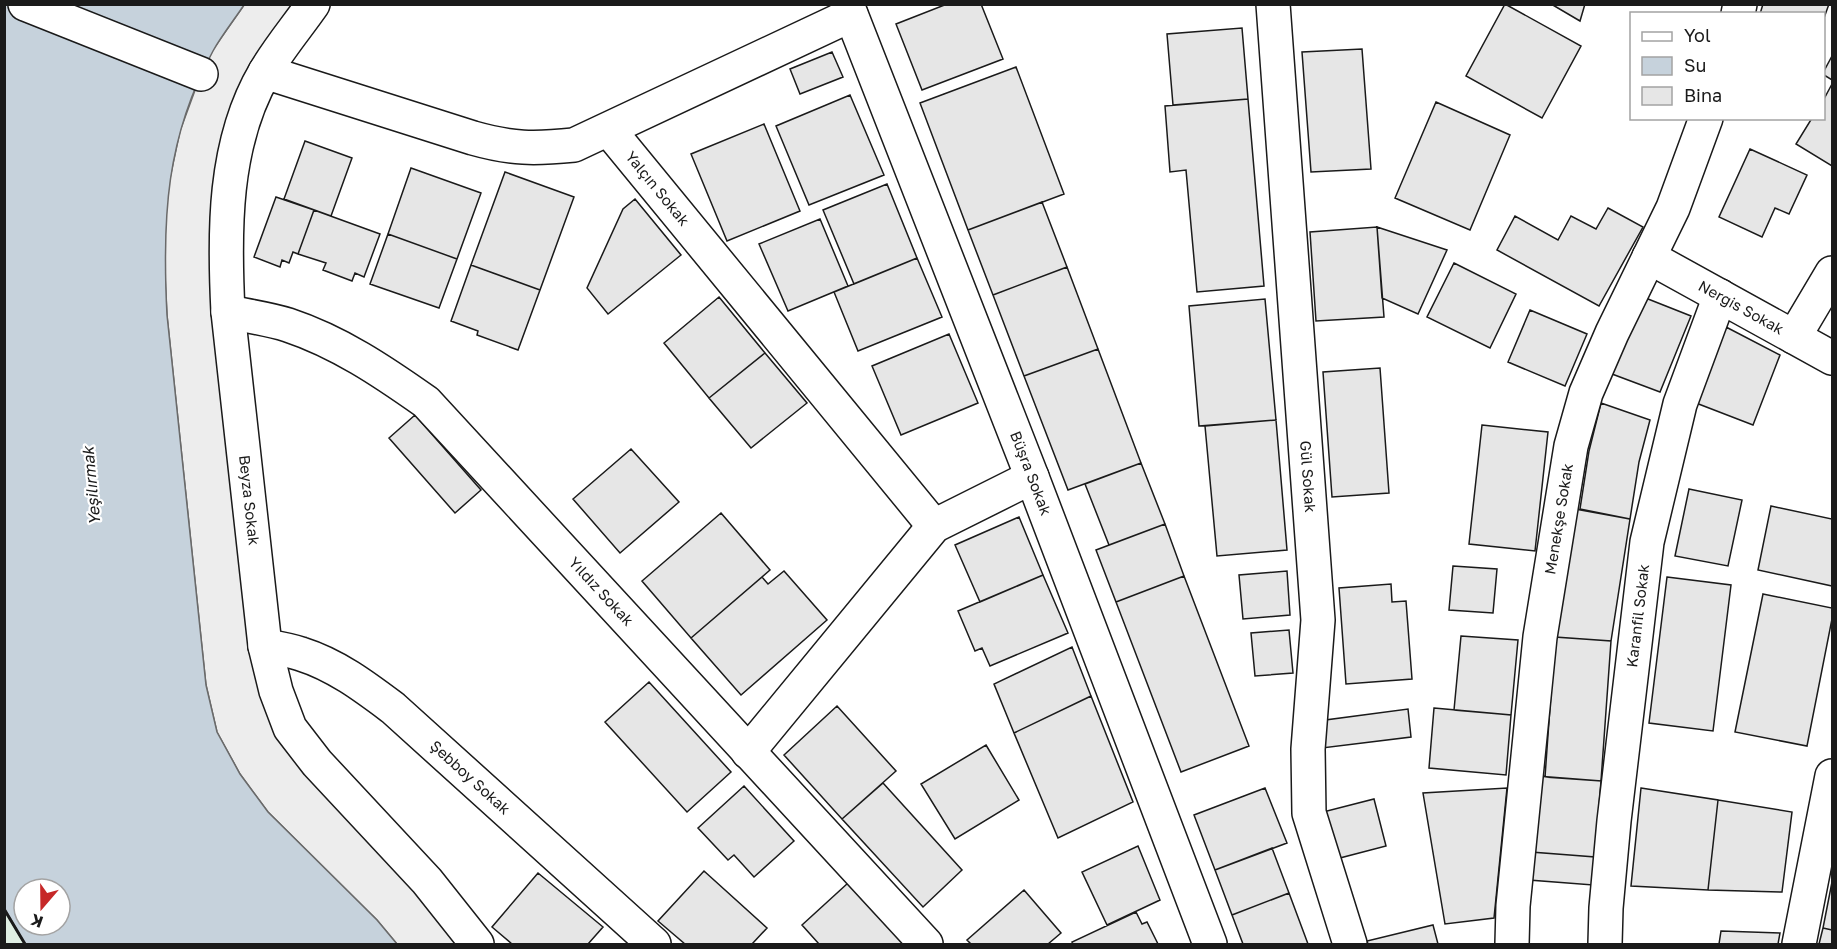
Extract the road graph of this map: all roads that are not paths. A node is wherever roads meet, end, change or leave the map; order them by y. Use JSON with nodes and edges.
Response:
{"nodes":[{"id":1,"x":25,"y":4,"type":"edge"},
{"id":2,"x":313,"y":4,"type":"edge"},
{"id":3,"x":1273,"y":4,"type":"edge"},
{"id":4,"x":849,"y":10,"type":"edge"},
{"id":5,"x":265,"y":72,"type":"junction"},
{"id":6,"x":201,"y":74,"type":"dead end"},
{"id":7,"x":1705,"y":120,"type":"edge"},
{"id":8,"x":609,"y":130,"type":"junction"},
{"id":9,"x":1649,"y":257,"type":"junction"},
{"id":10,"x":1833,"y":273,"type":"edge"},
{"id":11,"x":1720,"y":296,"type":"junction"},
{"id":12,"x":228,"y":312,"type":"junction"},
{"id":13,"x":1794,"y":337,"type":"junction"},
{"id":14,"x":1833,"y":358,"type":"edge"},
{"id":15,"x":1032,"y":477,"type":"junction"},
{"id":16,"x":934,"y":526,"type":"junction"},
{"id":17,"x":265,"y":646,"type":"junction"},
{"id":18,"x":748,"y":752,"type":"junction"},
{"id":19,"x":1833,"y":776,"type":"edge"},
{"id":20,"x":477,"y":945,"type":"edge"},
{"id":21,"x":654,"y":945,"type":"edge"},
{"id":22,"x":926,"y":945,"type":"edge"},
{"id":23,"x":1210,"y":945,"type":"edge"},
{"id":24,"x":1350,"y":945,"type":"edge"},
{"id":25,"x":1512,"y":945,"type":"edge"},
{"id":26,"x":1605,"y":945,"type":"edge"},
{"id":27,"x":1799,"y":945,"type":"edge"}],
"edges":[{"from":1,"to":6,"type":"street"},
{"from":2,"to":5,"type":"street","name":"Beyza Sokak"},
{"from":3,"to":24,"type":"street","name":"Gül Sokak"},
{"from":4,"to":8,"type":"street"},
{"from":4,"to":15,"type":"street","name":"Büşra Sokak"},
{"from":5,"to":8,"type":"street"},
{"from":5,"to":12,"type":"street","name":"Beyza Sokak"},
{"from":7,"to":9,"type":"street","name":"Menekşe Sokak"},
{"from":8,"to":16,"type":"street","name":"Yalçın Sokak"},
{"from":9,"to":11,"type":"street","name":"Nergis Sokak"},
{"from":9,"to":25,"type":"street","name":"Menekşe Sokak"},
{"from":10,"to":13,"type":"street"},
{"from":11,"to":13,"type":"street","name":"Nergis Sokak"},
{"from":11,"to":26,"type":"street","name":"Karanfil Sokak"},
{"from":12,"to":17,"type":"street","name":"Beyza Sokak"},
{"from":12,"to":18,"type":"street","name":"Yıldız Sokak"},
{"from":13,"to":14,"type":"street","name":"Nergis Sokak"},
{"from":15,"to":16,"type":"street"},
{"from":15,"to":23,"type":"street","name":"Büşra Sokak"},
{"from":16,"to":18,"type":"street"},
{"from":17,"to":20,"type":"street","name":"Beyza Sokak"},
{"from":17,"to":21,"type":"street","name":"Şebboy Sokak"},
{"from":18,"to":22,"type":"street","name":"Yıldız Sokak"},
{"from":19,"to":27,"type":"street"}]}
